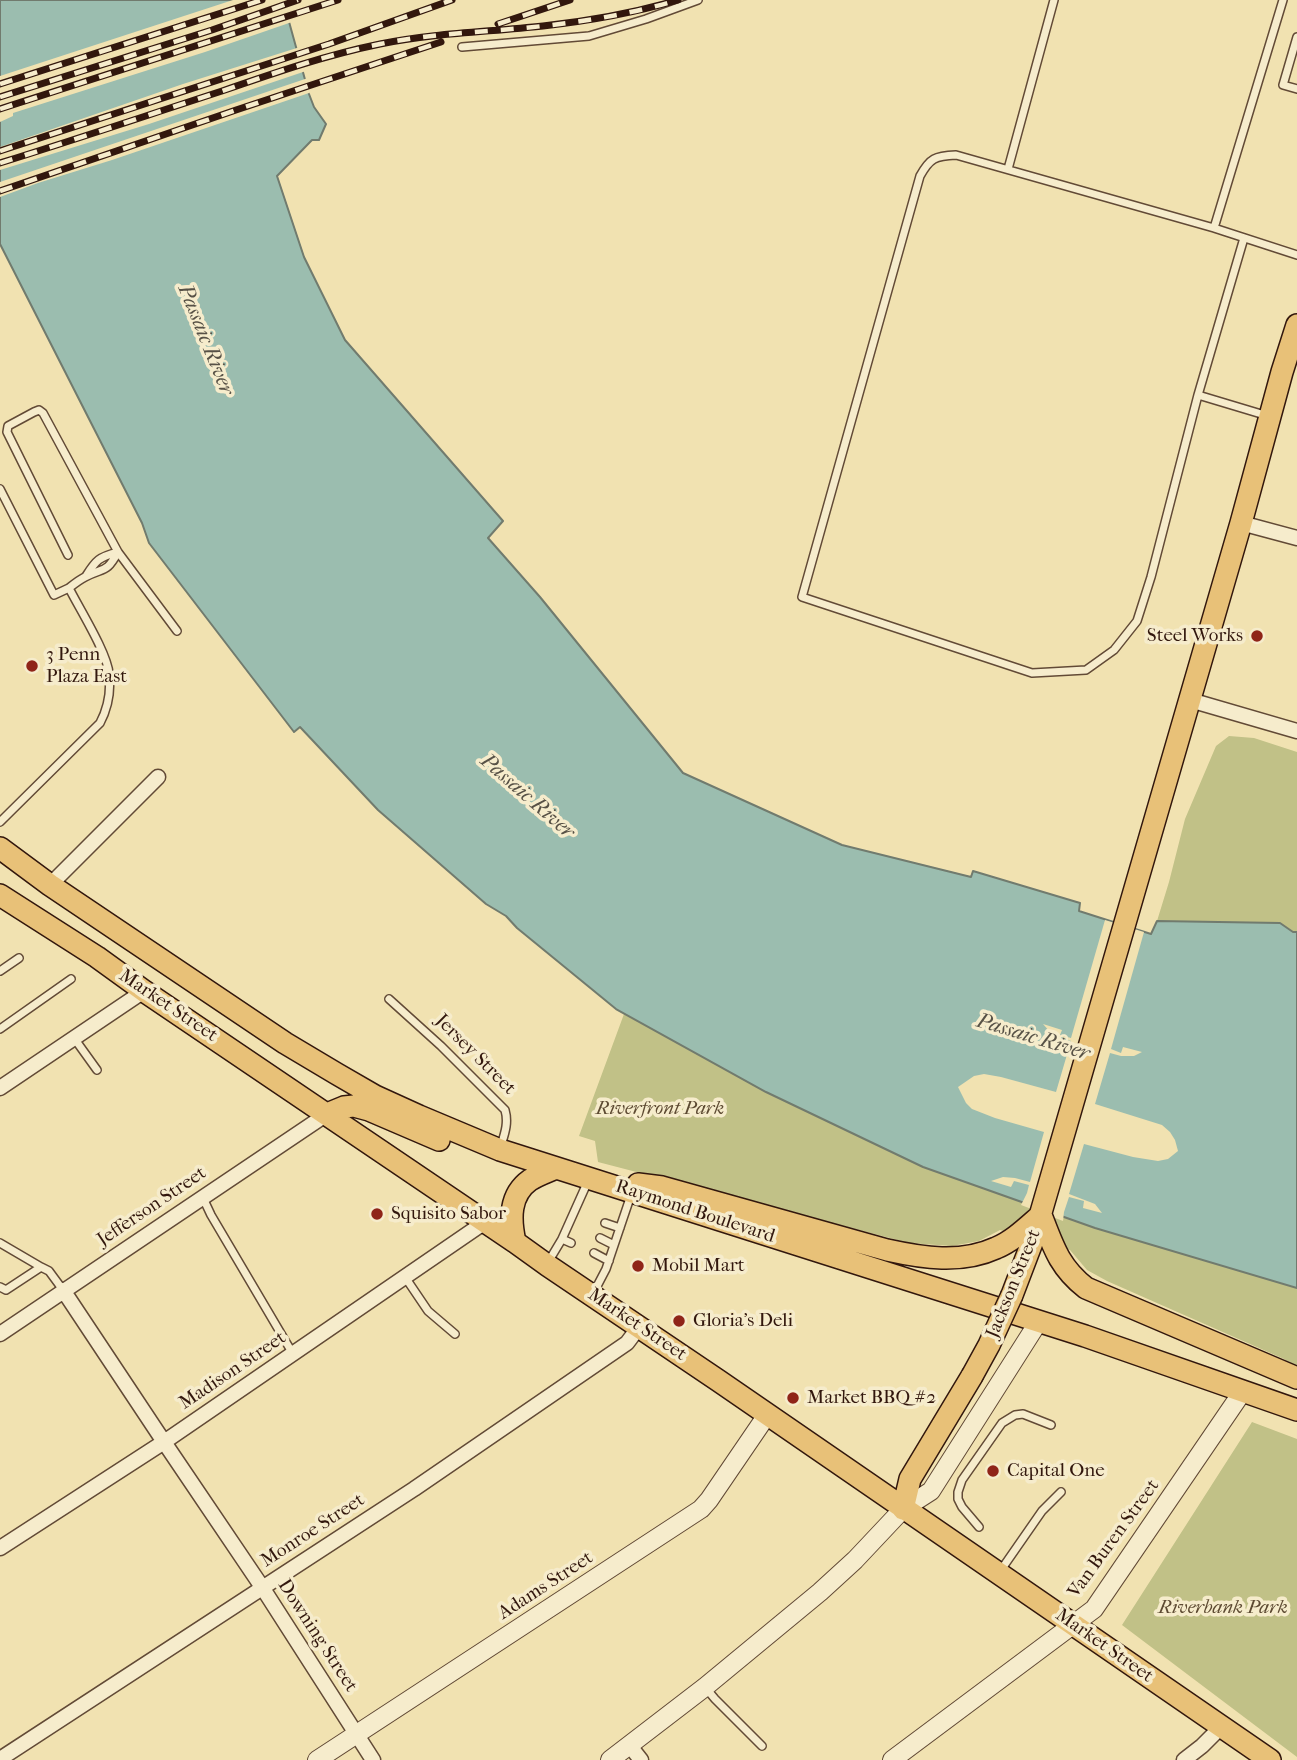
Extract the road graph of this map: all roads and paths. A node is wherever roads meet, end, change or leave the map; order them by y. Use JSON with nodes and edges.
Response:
{"nodes":[{"id":1,"x":698,"y":0,"type":"edge"},
{"id":2,"x":1054,"y":0,"type":"edge"},
{"id":3,"x":1283,"y":0,"type":"edge"},
{"id":4,"x":1297,"y":37,"type":"edge"},
{"id":5,"x":463,"y":47,"type":"dead end"},
{"id":6,"x":1297,"y":89,"type":"edge"},
{"id":7,"x":1007,"y":169,"type":"junction"},
{"id":8,"x":1214,"y":228,"type":"junction"},
{"id":9,"x":1244,"y":238,"type":"junction"},
{"id":10,"x":1297,"y":255,"type":"edge"},
{"id":11,"x":1297,"y":326,"type":"edge"},
{"id":12,"x":1198,"y":395,"type":"junction"},
{"id":13,"x":1270,"y":416,"type":"junction"},
{"id":14,"x":0,"y":489,"type":"edge"},
{"id":15,"x":1241,"y":523,"type":"junction"},
{"id":16,"x":1297,"y":538,"type":"edge"},
{"id":17,"x":118,"y":552,"type":"junction"},
{"id":18,"x":68,"y":555,"type":"dead end"},
{"id":19,"x":86,"y":576,"type":"junction"},
{"id":20,"x":69,"y":588,"type":"junction"},
{"id":21,"x":177,"y":632,"type":"dead end"},
{"id":22,"x":1190,"y":700,"type":"junction"},
{"id":23,"x":1297,"y":731,"type":"edge"},
{"id":24,"x":158,"y":777,"type":"dead end"},
{"id":25,"x":0,"y":822,"type":"edge"},
{"id":26,"x":0,"y":848,"type":"edge"},
{"id":27,"x":50,"y":885,"type":"junction"},
{"id":28,"x":0,"y":895,"type":"edge"},
{"id":29,"x":128,"y":937,"type":"joint"},
{"id":30,"x":19,"y":958,"type":"dead end"},
{"id":31,"x":0,"y":971,"type":"edge"},
{"id":32,"x":71,"y":979,"type":"dead end"},
{"id":33,"x":144,"y":991,"type":"junction"},
{"id":34,"x":389,"y":999,"type":"dead end"},
{"id":35,"x":0,"y":1029,"type":"edge"},
{"id":36,"x":74,"y":1038,"type":"junction"},
{"id":37,"x":97,"y":1070,"type":"dead end"},
{"id":38,"x":0,"y":1088,"type":"edge"},
{"id":39,"x":327,"y":1114,"type":"junction"},
{"id":40,"x":500,"y":1150,"type":"junction"},
{"id":41,"x":556,"y":1168,"type":"junction"},
{"id":42,"x":590,"y":1178,"type":"junction"},
{"id":43,"x":632,"y":1192,"type":"junction"},
{"id":44,"x":202,"y":1197,"type":"junction"},
{"id":45,"x":1041,"y":1215,"type":"junction"},
{"id":46,"x":485,"y":1222,"type":"junction"},
{"id":47,"x":605,"y":1223,"type":"dead end"},
{"id":48,"x":620,"y":1228,"type":"junction"},
{"id":49,"x":1026,"y":1237,"type":"junction"},
{"id":50,"x":600,"y":1238,"type":"dead end"},
{"id":51,"x":562,"y":1239,"type":"junction"},
{"id":52,"x":516,"y":1242,"type":"junction"},
{"id":53,"x":0,"y":1243,"type":"edge"},
{"id":54,"x":571,"y":1243,"type":"dead end"},
{"id":55,"x":614,"y":1245,"type":"junction"},
{"id":56,"x":594,"y":1254,"type":"dead end"},
{"id":57,"x":609,"y":1261,"type":"junction"},
{"id":58,"x":547,"y":1265,"type":"junction"},
{"id":59,"x":41,"y":1266,"type":"junction"},
{"id":60,"x":405,"y":1277,"type":"junction"},
{"id":61,"x":0,"y":1287,"type":"edge"},
{"id":62,"x":64,"y":1290,"type":"junction"},
{"id":63,"x":592,"y":1296,"type":"junction"},
{"id":64,"x":1039,"y":1321,"type":"junction"},
{"id":65,"x":639,"y":1327,"type":"junction"},
{"id":66,"x":0,"y":1334,"type":"edge"},
{"id":67,"x":455,"y":1334,"type":"dead end"},
{"id":68,"x":293,"y":1354,"type":"junction"},
{"id":69,"x":1297,"y":1378,"type":"edge"},
{"id":70,"x":1242,"y":1391,"type":"junction"},
{"id":71,"x":1297,"y":1410,"type":"edge"},
{"id":72,"x":768,"y":1415,"type":"junction"},
{"id":73,"x":1051,"y":1425,"type":"dead end"},
{"id":74,"x":164,"y":1442,"type":"junction"},
{"id":75,"x":1061,"y":1492,"type":"dead end"},
{"id":76,"x":903,"y":1509,"type":"junction"},
{"id":77,"x":979,"y":1527,"type":"dead end"},
{"id":78,"x":0,"y":1548,"type":"edge"},
{"id":79,"x":999,"y":1574,"type":"junction"},
{"id":80,"x":262,"y":1587,"type":"junction"},
{"id":81,"x":1074,"y":1624,"type":"junction"},
{"id":82,"x":705,"y":1687,"type":"junction"},
{"id":83,"x":1220,"y":1727,"type":"junction"},
{"id":84,"x":356,"y":1734,"type":"junction"},
{"id":85,"x":762,"y":1746,"type":"dead end"},
{"id":86,"x":636,"y":1753,"type":"edge"},
{"id":87,"x":0,"y":1759,"type":"edge"},
{"id":88,"x":1267,"y":1759,"type":"edge"},
{"id":89,"x":317,"y":1760,"type":"edge"},
{"id":90,"x":373,"y":1760,"type":"edge"},
{"id":91,"x":610,"y":1760,"type":"edge"},
{"id":92,"x":892,"y":1760,"type":"edge"},
{"id":93,"x":1184,"y":1760,"type":"edge"}],
"edges":[{"from":1,"to":5,"type":"lane"},
{"from":2,"to":7,"type":"lane"},
{"from":3,"to":8,"type":"lane"},
{"from":4,"to":6,"type":"lane"},
{"from":7,"to":8,"type":"lane"},
{"from":7,"to":12,"type":"lane"},
{"from":8,"to":9,"type":"lane"},
{"from":9,"to":10,"type":"lane"},
{"from":9,"to":12,"type":"lane"},
{"from":11,"to":13,"type":"main road","name":"Jackson Street"},
{"from":12,"to":13,"type":"lane"},
{"from":13,"to":15,"type":"main road","name":"Jackson Street"},
{"from":14,"to":20,"type":"lane"},
{"from":15,"to":16,"type":"street"},
{"from":15,"to":22,"type":"main road","name":"Jackson Street"},
{"from":17,"to":18,"type":"lane"},
{"from":17,"to":19,"type":"lane"},
{"from":17,"to":19,"type":"lane"},
{"from":17,"to":21,"type":"lane"},
{"from":19,"to":20,"type":"lane"},
{"from":20,"to":25,"type":"lane"},
{"from":22,"to":23,"type":"street"},
{"from":22,"to":45,"type":"main road","name":"Jackson Street"},
{"from":24,"to":27,"type":"street"},
{"from":26,"to":27,"type":"main road","name":"Market Street"},
{"from":27,"to":29,"type":"main road","name":"Market Street"},
{"from":28,"to":33,"type":"main road","name":"Market Street"},
{"from":29,"to":40,"type":"main road","name":"Raymond Boulevard"},
{"from":30,"to":31,"type":"lane"},
{"from":32,"to":35,"type":"lane"},
{"from":33,"to":36,"type":"street"},
{"from":33,"to":39,"type":"main road","name":"Market Street"},
{"from":34,"to":40,"type":"lane","name":"Jersey Street"},
{"from":36,"to":37,"type":"lane"},
{"from":36,"to":38,"type":"street"},
{"from":39,"to":40,"type":"main road"},
{"from":39,"to":44,"type":"street","name":"Jefferson Street"},
{"from":39,"to":46,"type":"main road","name":"Market Street"},
{"from":40,"to":41,"type":"main road","name":"Raymond Boulevard"},
{"from":41,"to":42,"type":"main road","name":"Raymond Boulevard"},
{"from":41,"to":52,"type":"main road"},
{"from":42,"to":43,"type":"main road","name":"Raymond Boulevard"},
{"from":42,"to":49,"type":"main road"},
{"from":42,"to":51,"type":"lane"},
{"from":43,"to":48,"type":"lane"},
{"from":43,"to":64,"type":"main road","name":"Raymond Boulevard"},
{"from":44,"to":62,"type":"street","name":"Jefferson Street"},
{"from":44,"to":68,"type":"lane"},
{"from":45,"to":49,"type":"main road","name":"Jackson Street"},
{"from":45,"to":69,"type":"main road"},
{"from":46,"to":52,"type":"main road","name":"Market Street"},
{"from":46,"to":60,"type":"street","name":"Madison Street"},
{"from":47,"to":48,"type":"lane"},
{"from":48,"to":55,"type":"lane"},
{"from":49,"to":76,"type":"main road","name":"Jackson Street","bridge":true},
{"from":50,"to":55,"type":"lane"},
{"from":51,"to":54,"type":"lane"},
{"from":51,"to":58,"type":"lane"},
{"from":52,"to":58,"type":"main road","name":"Market Street"},
{"from":53,"to":59,"type":"lane"},
{"from":55,"to":57,"type":"lane"},
{"from":56,"to":57,"type":"lane"},
{"from":57,"to":63,"type":"lane"},
{"from":58,"to":63,"type":"main road","name":"Market Street"},
{"from":59,"to":61,"type":"lane"},
{"from":59,"to":62,"type":"lane"},
{"from":60,"to":67,"type":"lane"},
{"from":60,"to":68,"type":"street","name":"Madison Street"},
{"from":62,"to":66,"type":"street","name":"Jefferson Street"},
{"from":62,"to":74,"type":"street","name":"Downing Street"},
{"from":63,"to":65,"type":"main road","name":"Market Street"},
{"from":64,"to":70,"type":"main road","name":"Raymond Boulevard"},
{"from":64,"to":76,"type":"street","name":"Jackson Street"},
{"from":65,"to":72,"type":"main road","name":"Market Street"},
{"from":65,"to":80,"type":"street","name":"Monroe Street"},
{"from":68,"to":74,"type":"street","name":"Madison Street"},
{"from":70,"to":71,"type":"main road","name":"Raymond Boulevard"},
{"from":70,"to":81,"type":"street","name":"Van Buren Street"},
{"from":72,"to":76,"type":"main road","name":"Market Street"},
{"from":72,"to":84,"type":"street","name":"Adams Street"},
{"from":73,"to":77,"type":"lane"},
{"from":74,"to":78,"type":"street","name":"Madison Street"},
{"from":74,"to":80,"type":"street","name":"Downing Street"},
{"from":75,"to":79,"type":"lane"},
{"from":76,"to":79,"type":"main road","name":"Market Street"},
{"from":76,"to":82,"type":"street","name":"Jackson Street"},
{"from":79,"to":81,"type":"main road","name":"Market Street"},
{"from":80,"to":84,"type":"street","name":"Downing Street"},
{"from":80,"to":87,"type":"street","name":"Monroe Street"},
{"from":81,"to":83,"type":"main road","name":"Market Street"},
{"from":81,"to":92,"type":"street","name":"Van Buren Street"},
{"from":82,"to":85,"type":"lane"},
{"from":82,"to":86,"type":"street","name":"Jackson Street"},
{"from":83,"to":88,"type":"main road","name":"Market Street"},
{"from":83,"to":93,"type":"street"},
{"from":84,"to":89,"type":"street","name":"Adams Street"},
{"from":84,"to":90,"type":"street","name":"Downing Street"},
{"from":86,"to":91,"type":"street","name":"Jackson Street"}]}
